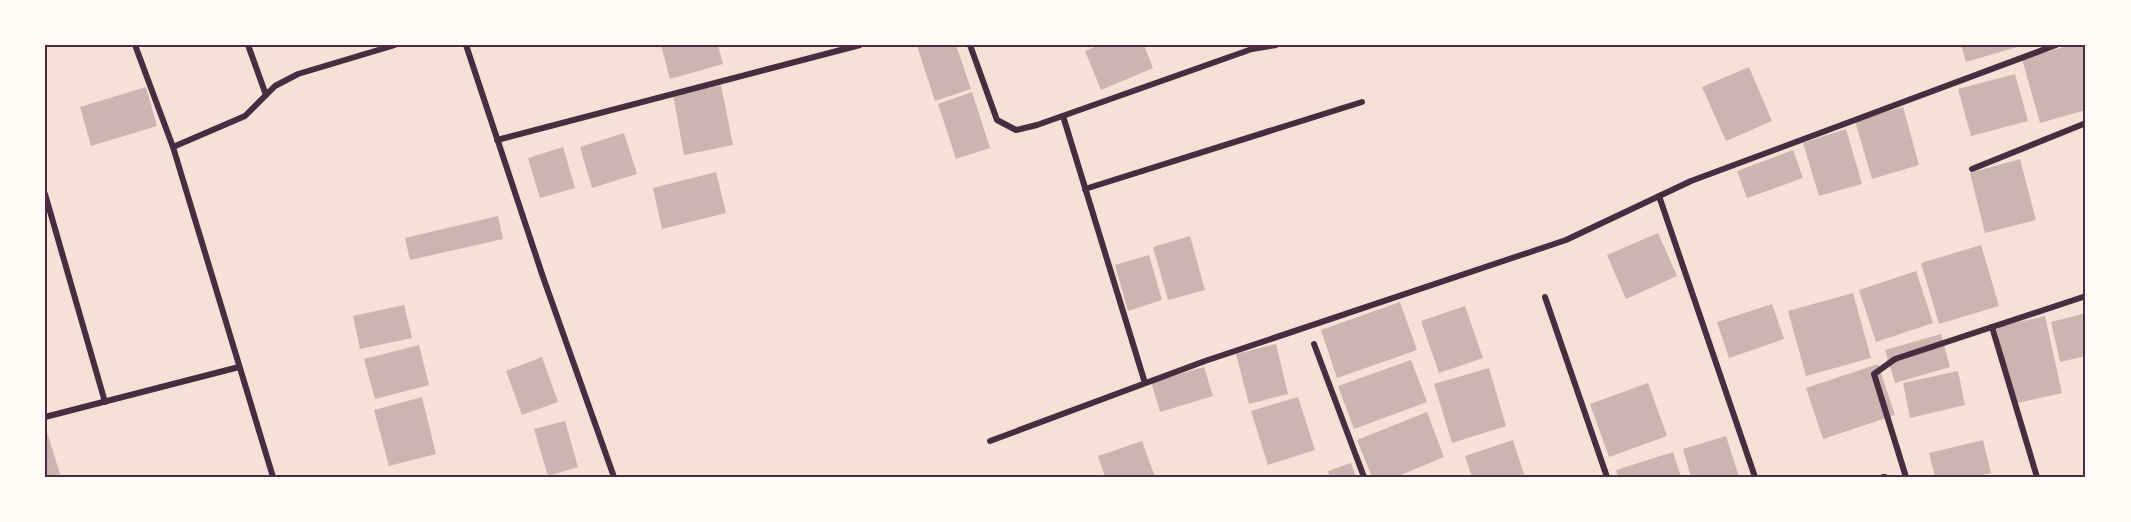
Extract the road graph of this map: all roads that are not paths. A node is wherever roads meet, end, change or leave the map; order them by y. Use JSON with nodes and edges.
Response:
{"nodes":[{"id":1,"x":135,"y":45,"type":"edge"},
{"id":2,"x":248,"y":45,"type":"edge"},
{"id":3,"x":394,"y":45,"type":"edge"},
{"id":4,"x":466,"y":45,"type":"edge"},
{"id":5,"x":860,"y":45,"type":"edge"},
{"id":6,"x":970,"y":45,"type":"edge"},
{"id":7,"x":1276,"y":45,"type":"edge"},
{"id":8,"x":2056,"y":45,"type":"edge"},
{"id":9,"x":1251,"y":47,"type":"edge"},
{"id":10,"x":266,"y":95,"type":"junction"},
{"id":11,"x":1362,"y":102,"type":"dead end"},
{"id":12,"x":1063,"y":116,"type":"junction"},
{"id":13,"x":2086,"y":123,"type":"edge"},
{"id":14,"x":497,"y":140,"type":"junction"},
{"id":15,"x":173,"y":147,"type":"junction"},
{"id":16,"x":1972,"y":169,"type":"dead end"},
{"id":17,"x":1085,"y":189,"type":"junction"},
{"id":18,"x":45,"y":194,"type":"edge"},
{"id":19,"x":1659,"y":196,"type":"junction"},
{"id":20,"x":2086,"y":296,"type":"edge"},
{"id":21,"x":1545,"y":297,"type":"dead end"},
{"id":22,"x":1992,"y":327,"type":"junction"},
{"id":23,"x":1314,"y":344,"type":"dead end"},
{"id":24,"x":239,"y":368,"type":"junction"},
{"id":25,"x":1145,"y":384,"type":"junction"},
{"id":26,"x":105,"y":402,"type":"junction"},
{"id":27,"x":45,"y":417,"type":"edge"},
{"id":28,"x":990,"y":441,"type":"dead end"},
{"id":29,"x":273,"y":477,"type":"edge"},
{"id":30,"x":614,"y":477,"type":"edge"},
{"id":31,"x":1364,"y":477,"type":"edge"},
{"id":32,"x":1607,"y":477,"type":"edge"},
{"id":33,"x":1755,"y":477,"type":"edge"},
{"id":34,"x":1906,"y":477,"type":"edge"},
{"id":35,"x":2037,"y":477,"type":"edge"}],
"edges":[{"from":1,"to":15,"type":"street"},
{"from":2,"to":10,"type":"street"},
{"from":3,"to":10,"type":"street"},
{"from":4,"to":14,"type":"street"},
{"from":5,"to":14,"type":"street"},
{"from":6,"to":12,"type":"street"},
{"from":7,"to":9,"type":"street"},
{"from":8,"to":19,"type":"street"},
{"from":9,"to":12,"type":"street"},
{"from":10,"to":15,"type":"street"},
{"from":11,"to":17,"type":"street"},
{"from":12,"to":17,"type":"street"},
{"from":13,"to":16,"type":"street"},
{"from":14,"to":30,"type":"street"},
{"from":15,"to":24,"type":"street"},
{"from":17,"to":25,"type":"street"},
{"from":18,"to":26,"type":"street"},
{"from":19,"to":25,"type":"street"},
{"from":19,"to":33,"type":"street"},
{"from":20,"to":22,"type":"street"},
{"from":21,"to":32,"type":"street"},
{"from":22,"to":34,"type":"street"},
{"from":22,"to":35,"type":"street"},
{"from":23,"to":31,"type":"street"},
{"from":24,"to":26,"type":"street"},
{"from":24,"to":29,"type":"street"},
{"from":25,"to":28,"type":"street"},
{"from":26,"to":27,"type":"street"}]}
